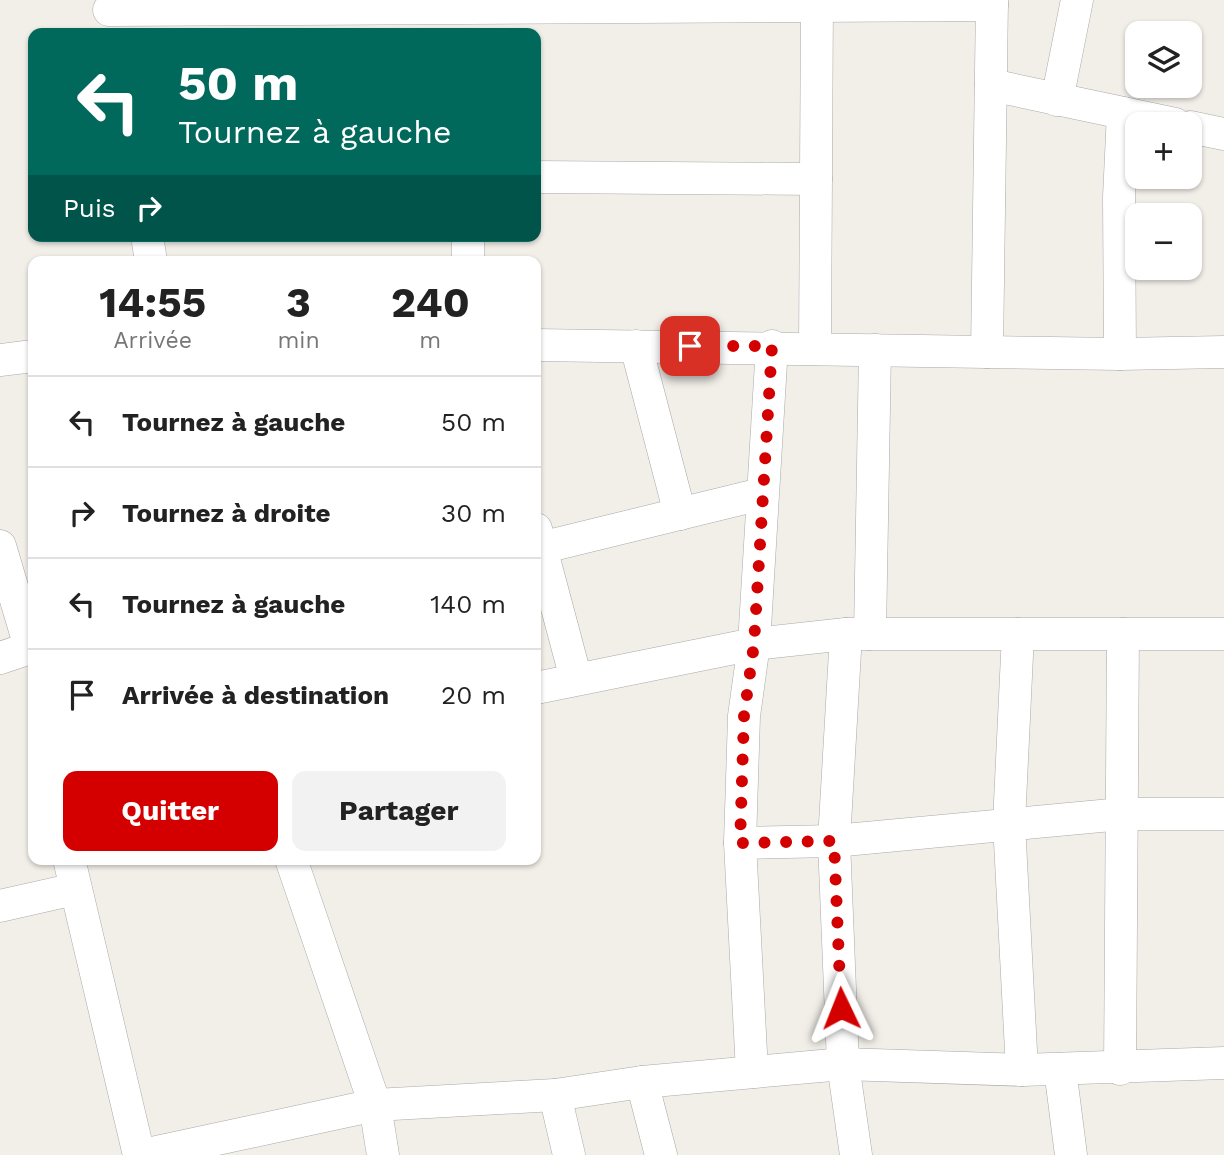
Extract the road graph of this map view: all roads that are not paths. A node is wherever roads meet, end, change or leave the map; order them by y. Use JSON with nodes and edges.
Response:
{"nodes":[{"id":1,"x":1077,"y":0,"type":"edge"},
{"id":2,"x":817,"y":3,"type":"edge"},
{"id":3,"x":992,"y":3,"type":"edge"},
{"id":4,"x":467,"y":14,"type":"edge"},
{"id":5,"x":110,"y":15,"type":"edge"},
{"id":6,"x":991,"y":85,"type":"junction"},
{"id":7,"x":1057,"y":100,"type":"junction"},
{"id":8,"x":1123,"y":113,"type":"joint"},
{"id":9,"x":1202,"y":129,"type":"edge"},
{"id":10,"x":1224,"y":134,"type":"edge"},
{"id":11,"x":541,"y":177,"type":"edge"},
{"id":12,"x":816,"y":179,"type":"junction"},
{"id":13,"x":541,"y":345,"type":"edge"},
{"id":14,"x":636,"y":346,"type":"junction"},
{"id":15,"x":772,"y":346,"type":"junction"},
{"id":16,"x":815,"y":349,"type":"junction"},
{"id":17,"x":875,"y":350,"type":"junction"},
{"id":18,"x":987,"y":352,"type":"junction"},
{"id":19,"x":1224,"y":352,"type":"edge"},
{"id":20,"x":1119,"y":354,"type":"junction"},
{"id":21,"x":28,"y":357,"type":"edge"},
{"id":22,"x":0,"y":360,"type":"edge"},
{"id":23,"x":761,"y":494,"type":"junction"},
{"id":24,"x":680,"y":514,"type":"junction"},
{"id":25,"x":541,"y":541,"type":"edge"},
{"id":26,"x":0,"y":547,"type":"edge"},
{"id":27,"x":541,"y":556,"type":"edge"},
{"id":28,"x":28,"y":634,"type":"edge"},
{"id":29,"x":858,"y":634,"type":"junction"},
{"id":30,"x":1018,"y":634,"type":"junction"},
{"id":31,"x":1123,"y":634,"type":"junction"},
{"id":32,"x":1224,"y":634,"type":"edge"},
{"id":33,"x":754,"y":644,"type":"junction"},
{"id":34,"x":28,"y":648,"type":"edge"},
{"id":35,"x":0,"y":658,"type":"edge"},
{"id":36,"x":576,"y":679,"type":"junction"},
{"id":37,"x":541,"y":687,"type":"edge"},
{"id":38,"x":1122,"y":814,"type":"junction"},
{"id":39,"x":1224,"y":814,"type":"edge"},
{"id":40,"x":1009,"y":823,"type":"junction"},
{"id":41,"x":834,"y":841,"type":"junction"},
{"id":42,"x":740,"y":843,"type":"junction"},
{"id":43,"x":293,"y":865,"type":"edge"},
{"id":44,"x":72,"y":874,"type":"edge"},
{"id":45,"x":0,"y":906,"type":"edge"},
{"id":46,"x":843,"y":1064,"type":"junction"},
{"id":47,"x":1223,"y":1068,"type":"edge"},
{"id":48,"x":1060,"y":1069,"type":"junction"},
{"id":49,"x":1120,"y":1069,"type":"junction"},
{"id":50,"x":1021,"y":1070,"type":"junction"},
{"id":51,"x":752,"y":1072,"type":"junction"},
{"id":52,"x":642,"y":1082,"type":"junction"},
{"id":53,"x":555,"y":1095,"type":"junction"},
{"id":54,"x":375,"y":1105,"type":"junction"},
{"id":55,"x":141,"y":1155,"type":"edge"},
{"id":56,"x":383,"y":1155,"type":"edge"},
{"id":57,"x":569,"y":1155,"type":"edge"},
{"id":58,"x":661,"y":1155,"type":"edge"},
{"id":59,"x":856,"y":1155,"type":"edge"},
{"id":60,"x":1071,"y":1155,"type":"edge"}],
"edges":[{"from":1,"to":7,"type":"street"},
{"from":2,"to":3,"type":"street"},
{"from":2,"to":4,"type":"street"},
{"from":2,"to":12,"type":"street"},
{"from":3,"to":6,"type":"street"},
{"from":4,"to":5,"type":"street"},
{"from":6,"to":7,"type":"street"},
{"from":6,"to":18,"type":"street"},
{"from":7,"to":8,"type":"street"},
{"from":8,"to":20,"type":"street"},
{"from":9,"to":10,"type":"street"},
{"from":11,"to":12,"type":"street"},
{"from":12,"to":16,"type":"street"},
{"from":13,"to":14,"type":"street"},
{"from":14,"to":15,"type":"street"},
{"from":14,"to":24,"type":"street"},
{"from":15,"to":16,"type":"street"},
{"from":15,"to":23,"type":"street"},
{"from":16,"to":17,"type":"street"},
{"from":17,"to":18,"type":"street"},
{"from":17,"to":29,"type":"street"},
{"from":18,"to":20,"type":"street"},
{"from":19,"to":20,"type":"street"},
{"from":21,"to":22,"type":"street"},
{"from":23,"to":24,"type":"street"},
{"from":23,"to":33,"type":"street"},
{"from":24,"to":25,"type":"street"},
{"from":26,"to":28,"type":"street"},
{"from":27,"to":36,"type":"street"},
{"from":29,"to":30,"type":"street"},
{"from":29,"to":33,"type":"street"},
{"from":29,"to":41,"type":"street"},
{"from":30,"to":31,"type":"street"},
{"from":30,"to":40,"type":"street"},
{"from":31,"to":32,"type":"street"},
{"from":31,"to":38,"type":"street"},
{"from":33,"to":36,"type":"street"},
{"from":33,"to":42,"type":"street"},
{"from":34,"to":35,"type":"street"},
{"from":36,"to":37,"type":"street"},
{"from":38,"to":39,"type":"street"},
{"from":38,"to":40,"type":"street"},
{"from":38,"to":49,"type":"street"},
{"from":40,"to":41,"type":"street"},
{"from":40,"to":50,"type":"street"},
{"from":41,"to":42,"type":"street"},
{"from":41,"to":46,"type":"street"},
{"from":42,"to":51,"type":"street"},
{"from":43,"to":54,"type":"street"},
{"from":44,"to":45,"type":"street"},
{"from":44,"to":55,"type":"street"},
{"from":46,"to":50,"type":"street"},
{"from":46,"to":51,"type":"street"},
{"from":46,"to":59,"type":"street"},
{"from":47,"to":49,"type":"street"},
{"from":48,"to":49,"type":"street"},
{"from":48,"to":50,"type":"street"},
{"from":48,"to":60,"type":"street"},
{"from":51,"to":52,"type":"street"},
{"from":52,"to":53,"type":"street"},
{"from":52,"to":58,"type":"street"},
{"from":53,"to":54,"type":"street"},
{"from":53,"to":57,"type":"street"},
{"from":54,"to":55,"type":"street"},
{"from":54,"to":56,"type":"street"}]}
